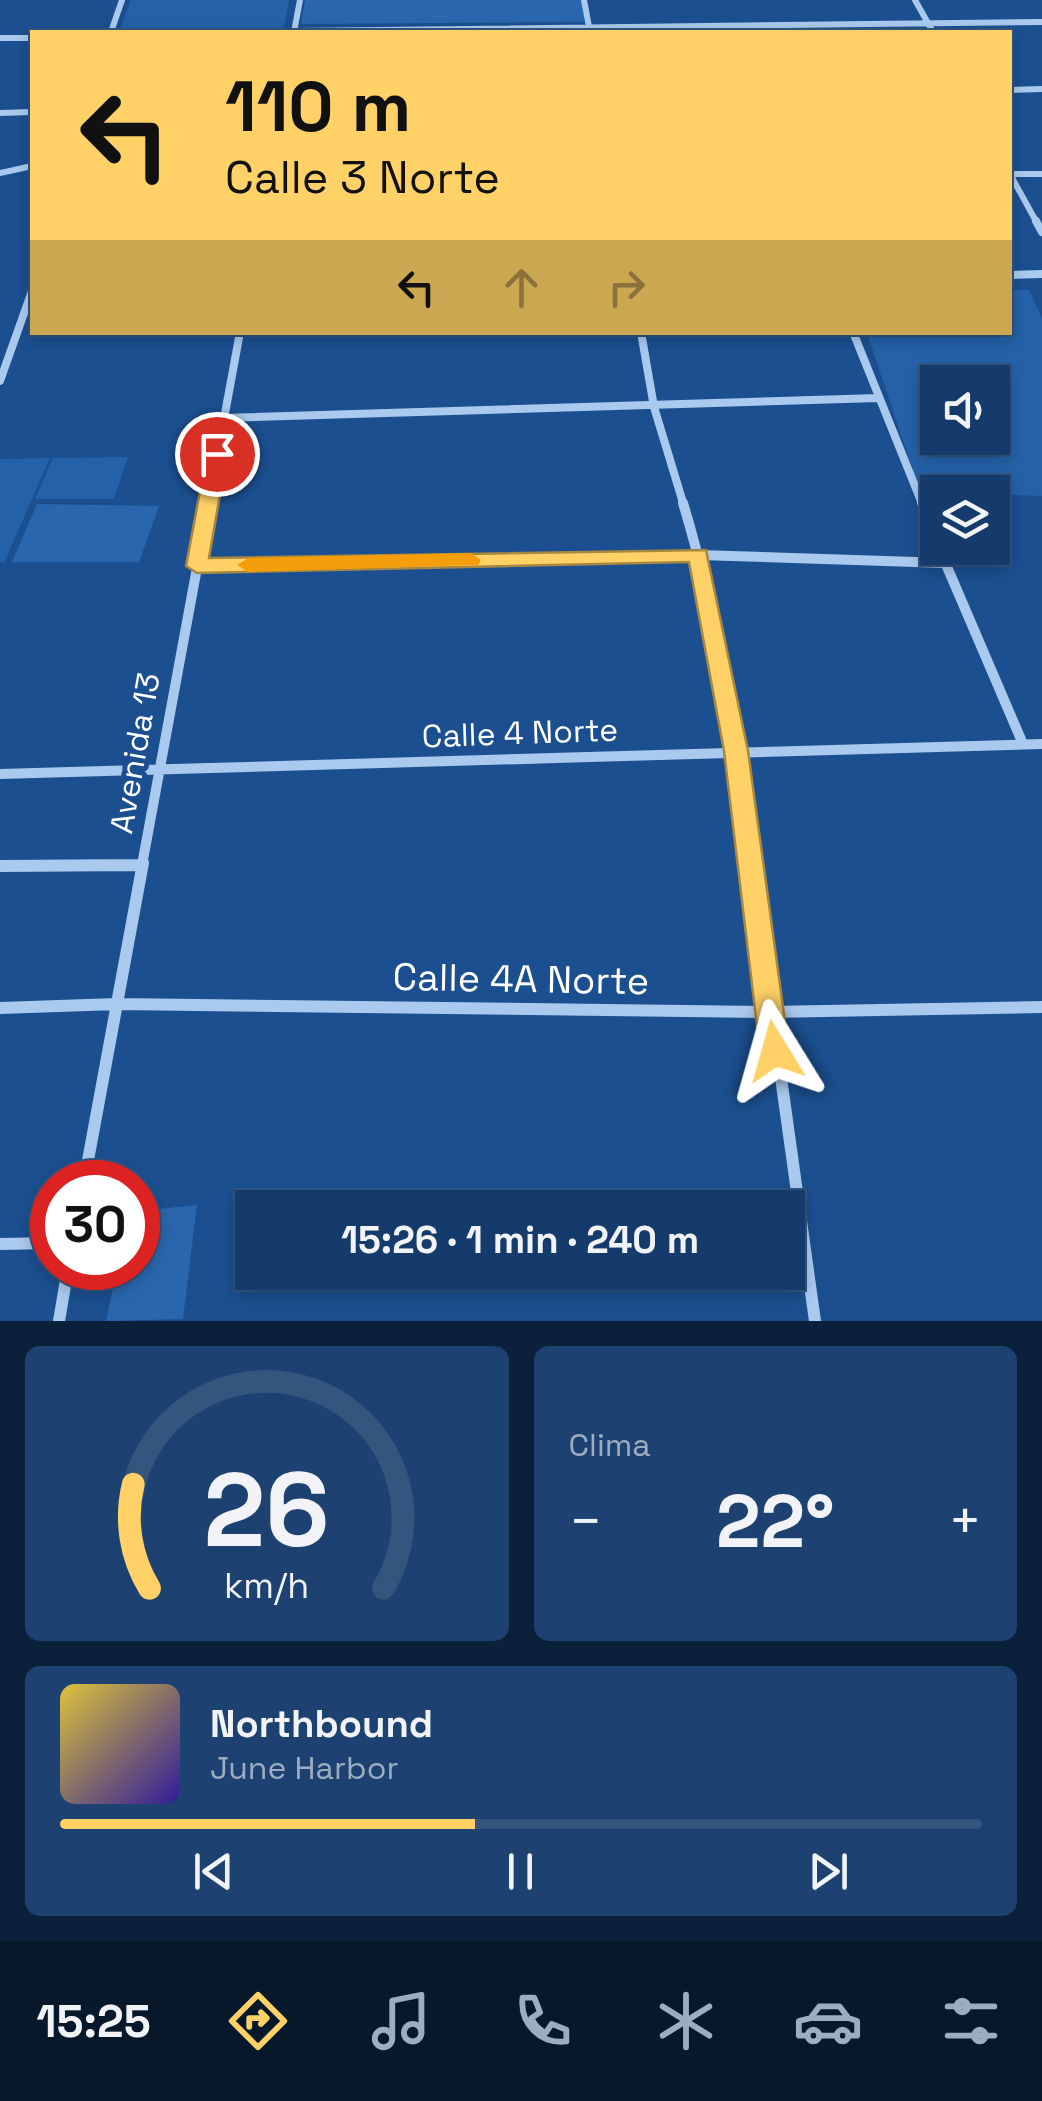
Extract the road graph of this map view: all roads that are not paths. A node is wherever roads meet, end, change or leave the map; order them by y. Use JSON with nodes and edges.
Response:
{"nodes":[{"id":1,"x":122,"y":0,"type":"edge"},
{"id":2,"x":300,"y":0,"type":"edge"},
{"id":3,"x":584,"y":0,"type":"edge"},
{"id":4,"x":915,"y":0,"type":"edge"},
{"id":5,"x":1042,"y":22,"type":"edge"},
{"id":6,"x":928,"y":24,"type":"junction"},
{"id":7,"x":112,"y":30,"type":"edge"},
{"id":8,"x":294,"y":30,"type":"edge"},
{"id":9,"x":589,"y":30,"type":"edge"},
{"id":10,"x":932,"y":30,"type":"edge"},
{"id":11,"x":0,"y":38,"type":"edge"},
{"id":12,"x":30,"y":38,"type":"edge"},
{"id":13,"x":1042,"y":89,"type":"edge"},
{"id":14,"x":1012,"y":90,"type":"edge"},
{"id":15,"x":30,"y":112,"type":"edge"},
{"id":16,"x":0,"y":113,"type":"edge"},
{"id":17,"x":30,"y":167,"type":"edge"},
{"id":18,"x":0,"y":173,"type":"edge"},
{"id":19,"x":1012,"y":174,"type":"edge"},
{"id":20,"x":1042,"y":174,"type":"edge"},
{"id":21,"x":1012,"y":178,"type":"edge"},
{"id":22,"x":1042,"y":232,"type":"edge"},
{"id":23,"x":1042,"y":274,"type":"edge"},
{"id":24,"x":1012,"y":275,"type":"edge"},
{"id":25,"x":30,"y":297,"type":"edge"},
{"id":26,"x":239,"y":335,"type":"edge"},
{"id":27,"x":642,"y":335,"type":"edge"},
{"id":28,"x":854,"y":335,"type":"edge"},
{"id":29,"x":0,"y":381,"type":"edge"},
{"id":30,"x":878,"y":398,"type":"junction"},
{"id":31,"x":654,"y":407,"type":"junction"},
{"id":32,"x":224,"y":418,"type":"junction"},
{"id":33,"x":920,"y":501,"type":"edge"},
{"id":34,"x":698,"y":555,"type":"junction"},
{"id":35,"x":920,"y":563,"type":"edge"},
{"id":36,"x":946,"y":565,"type":"edge"},
{"id":37,"x":197,"y":566,"type":"junction"},
{"id":38,"x":1023,"y":744,"type":"junction"},
{"id":39,"x":1042,"y":744,"type":"edge"},
{"id":40,"x":736,"y":751,"type":"junction"},
{"id":41,"x":159,"y":770,"type":"junction"},
{"id":42,"x":0,"y":774,"type":"edge"},
{"id":43,"x":142,"y":865,"type":"junction"},
{"id":44,"x":0,"y":866,"type":"edge"},
{"id":45,"x":117,"y":1004,"type":"junction"},
{"id":46,"x":1042,"y":1007,"type":"edge"},
{"id":47,"x":0,"y":1008,"type":"edge"},
{"id":48,"x":769,"y":1012,"type":"junction"},
{"id":49,"x":88,"y":1160,"type":"edge"},
{"id":50,"x":30,"y":1243,"type":"edge"},
{"id":51,"x":0,"y":1244,"type":"edge"},
{"id":52,"x":64,"y":1290,"type":"edge"},
{"id":53,"x":59,"y":1321,"type":"edge"},
{"id":54,"x":815,"y":1321,"type":"edge"}],
"edges":[{"from":1,"to":7,"type":"street"},
{"from":2,"to":8,"type":"street"},
{"from":3,"to":9,"type":"street"},
{"from":4,"to":6,"type":"street"},
{"from":5,"to":6,"type":"street"},
{"from":6,"to":9,"type":"street"},
{"from":6,"to":10,"type":"street"},
{"from":11,"to":12,"type":"street"},
{"from":13,"to":14,"type":"street"},
{"from":15,"to":16,"type":"street"},
{"from":17,"to":18,"type":"street"},
{"from":19,"to":20,"type":"street"},
{"from":21,"to":22,"type":"street"},
{"from":23,"to":24,"type":"street"},
{"from":25,"to":29,"type":"street"},
{"from":26,"to":32,"type":"street","name":"Avenida 13"},
{"from":27,"to":31,"type":"street"},
{"from":28,"to":30,"type":"street"},
{"from":30,"to":31,"type":"street"},
{"from":30,"to":33,"type":"street"},
{"from":31,"to":32,"type":"street"},
{"from":31,"to":34,"type":"street"},
{"from":32,"to":37,"type":"street","name":"Avenida 13"},
{"from":34,"to":35,"type":"street"},
{"from":34,"to":37,"type":"street"},
{"from":34,"to":40,"type":"street"},
{"from":36,"to":38,"type":"street"},
{"from":37,"to":41,"type":"street","name":"Avenida 13"},
{"from":38,"to":39,"type":"street","name":"Calle 4 Norte"},
{"from":38,"to":40,"type":"street","name":"Calle 4 Norte"},
{"from":40,"to":41,"type":"street","name":"Calle 4 Norte"},
{"from":40,"to":48,"type":"street"},
{"from":41,"to":42,"type":"street","name":"Calle 4 Norte"},
{"from":41,"to":43,"type":"street","name":"Avenida 13"},
{"from":43,"to":44,"type":"street"},
{"from":43,"to":45,"type":"street","name":"Avenida 13"},
{"from":45,"to":47,"type":"street","name":"Calle 4A Norte"},
{"from":45,"to":48,"type":"street","name":"Calle 4A Norte"},
{"from":45,"to":49,"type":"street","name":"Avenida 13"},
{"from":46,"to":48,"type":"street","name":"Calle 4A Norte"},
{"from":48,"to":54,"type":"street"},
{"from":50,"to":51,"type":"street"},
{"from":52,"to":53,"type":"street"}]}
